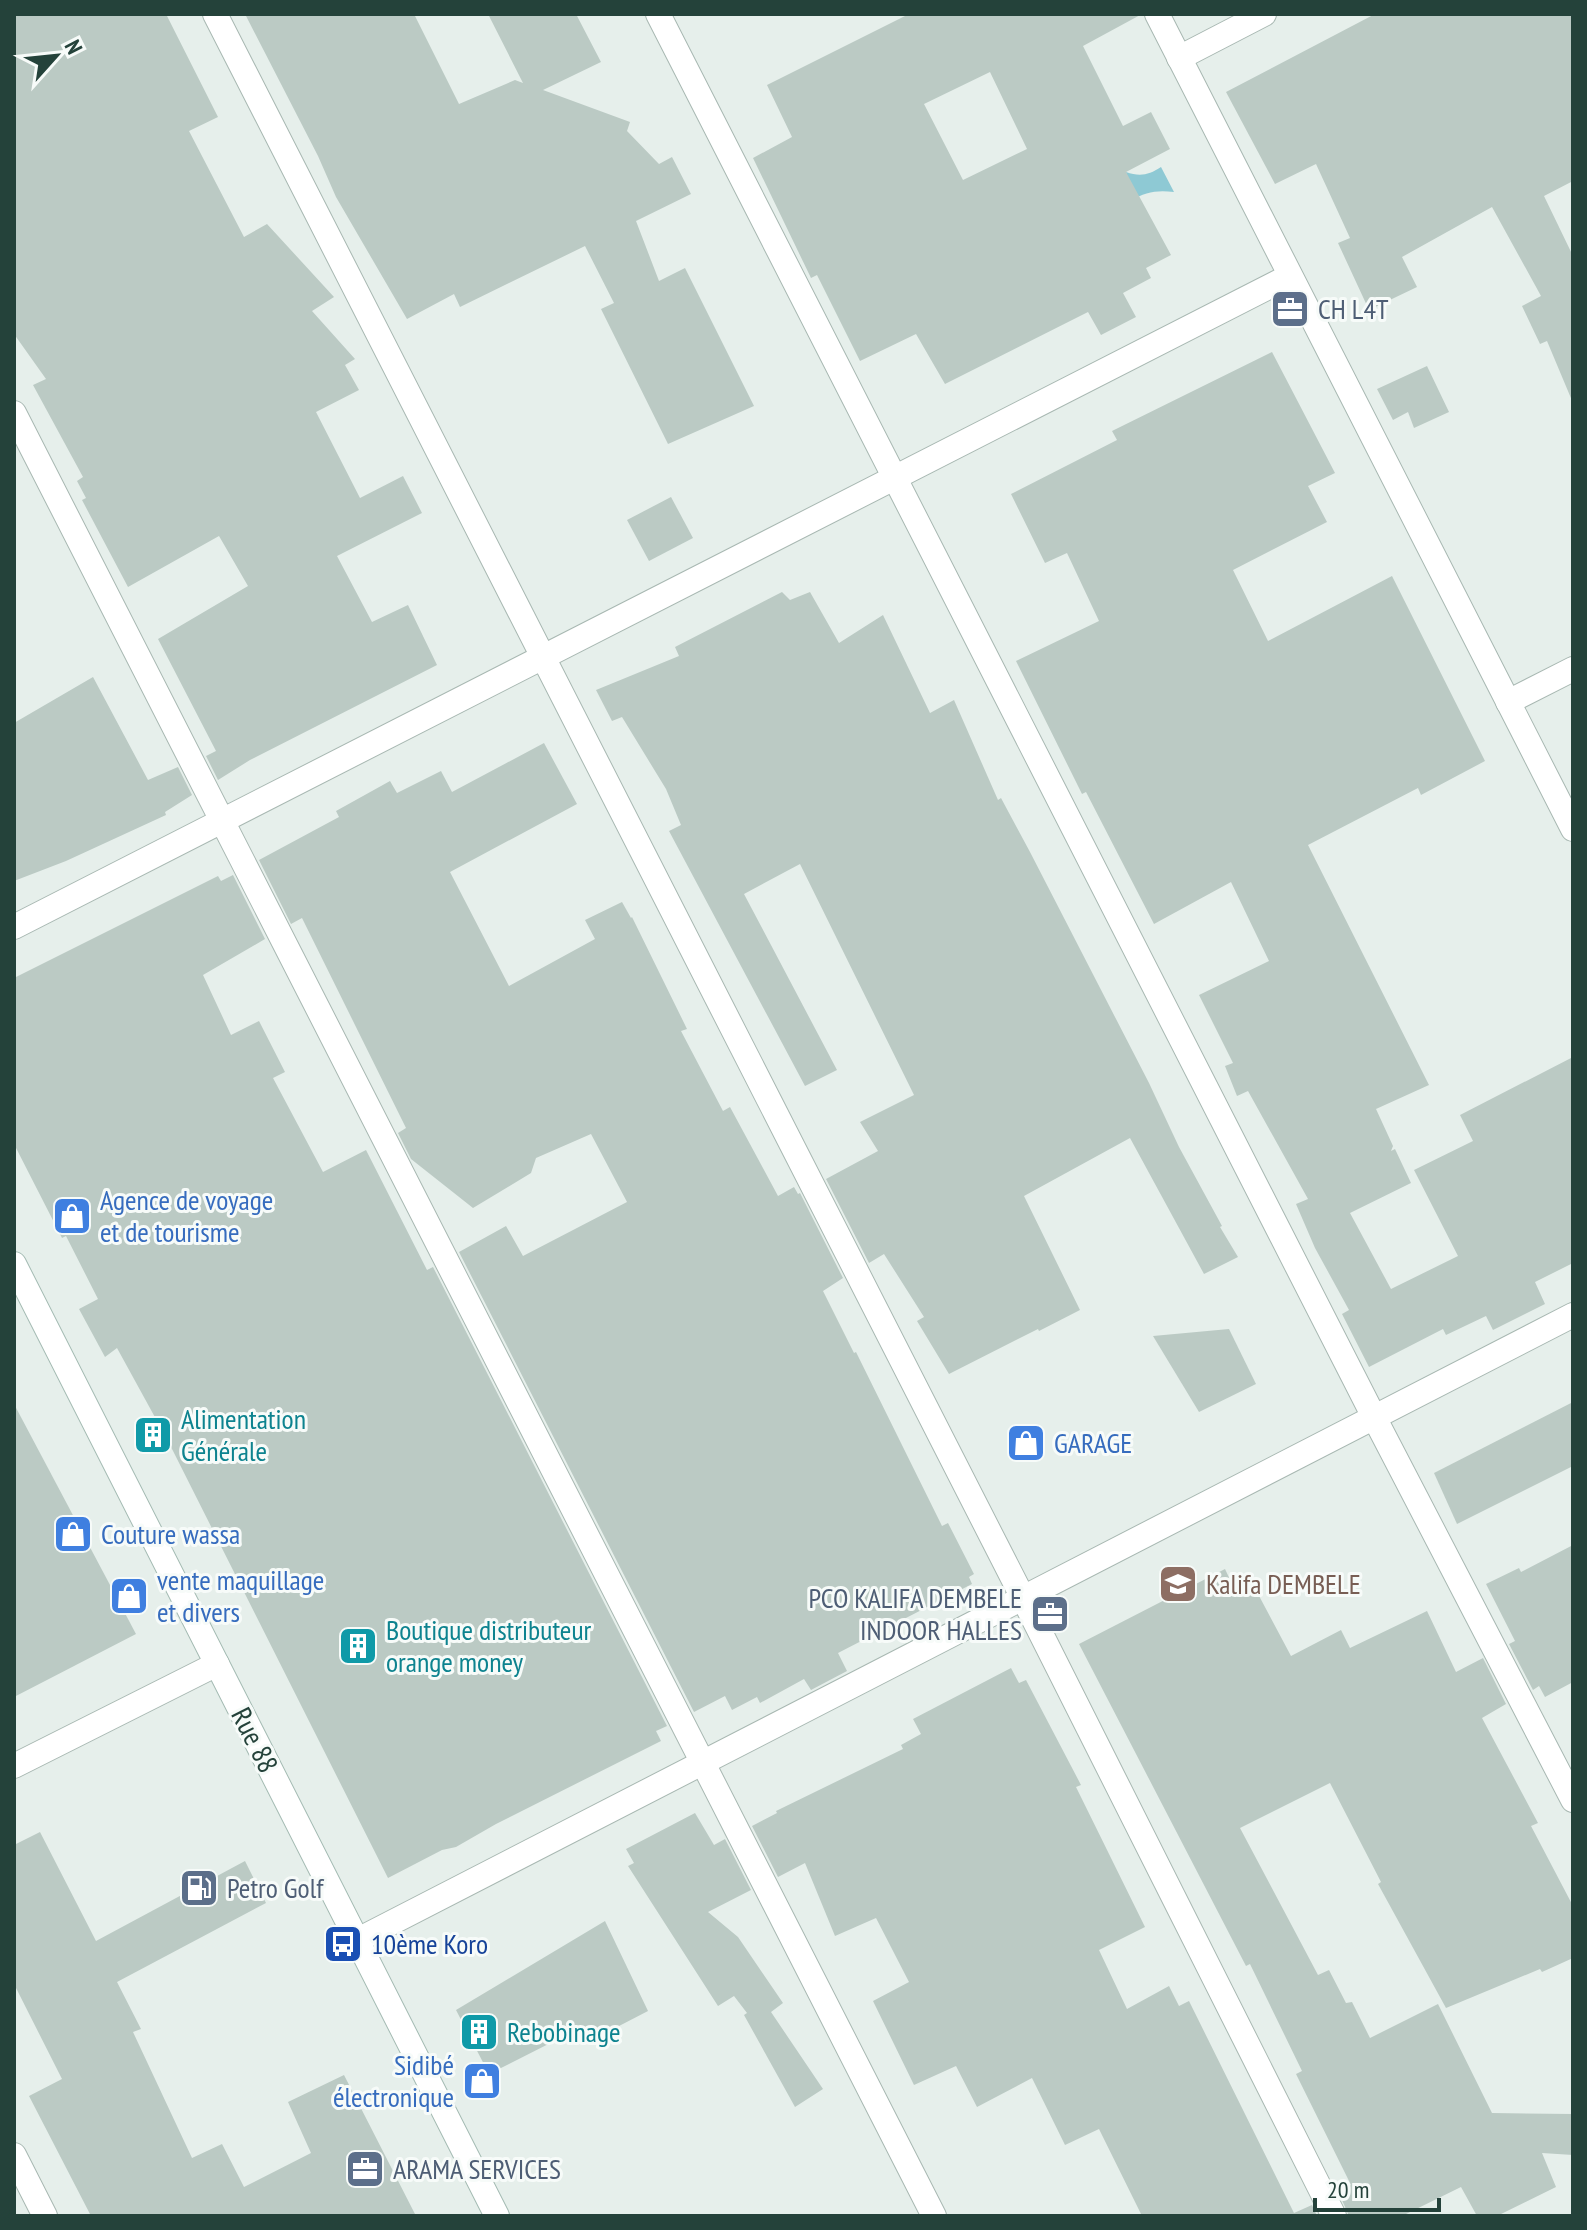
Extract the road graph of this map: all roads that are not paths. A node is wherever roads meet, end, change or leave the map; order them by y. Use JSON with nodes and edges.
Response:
{"nodes":[{"id":1,"x":215,"y":14,"type":"edge"},
{"id":2,"x":658,"y":14,"type":"edge"},
{"id":3,"x":1157,"y":14,"type":"edge"},
{"id":4,"x":1264,"y":14,"type":"edge"},
{"id":5,"x":1179,"y":58,"type":"junction"},
{"id":6,"x":1290,"y":276,"type":"junction"},
{"id":7,"x":14,"y":413,"type":"edge"},
{"id":8,"x":895,"y":477,"type":"junction"},
{"id":9,"x":543,"y":657,"type":"junction"},
{"id":10,"x":1573,"y":669,"type":"edge"},
{"id":11,"x":1508,"y":702,"type":"junction"},
{"id":12,"x":222,"y":821,"type":"junction"},
{"id":13,"x":1573,"y":829,"type":"edge"},
{"id":14,"x":14,"y":927,"type":"edge"},
{"id":15,"x":14,"y":1264,"type":"edge"},
{"id":16,"x":1573,"y":1315,"type":"edge"},
{"id":17,"x":1374,"y":1417,"type":"junction"},
{"id":18,"x":1023,"y":1598,"type":"junction"},
{"id":19,"x":217,"y":1664,"type":"junction"},
{"id":20,"x":703,"y":1763,"type":"junction"},
{"id":21,"x":14,"y":1766,"type":"edge"},
{"id":22,"x":1573,"y":1800,"type":"edge"},
{"id":23,"x":356,"y":1941,"type":"junction"},
{"id":24,"x":14,"y":2155,"type":"edge"},
{"id":25,"x":45,"y":2216,"type":"edge"},
{"id":26,"x":497,"y":2216,"type":"edge"},
{"id":27,"x":934,"y":2216,"type":"edge"},
{"id":28,"x":1334,"y":2216,"type":"edge"}],
"edges":[{"from":1,"to":9,"type":"street"},
{"from":2,"to":8,"type":"street"},
{"from":3,"to":5,"type":"street"},
{"from":4,"to":5,"type":"street"},
{"from":5,"to":6,"type":"street"},
{"from":6,"to":8,"type":"street"},
{"from":6,"to":11,"type":"street"},
{"from":7,"to":12,"type":"street"},
{"from":8,"to":9,"type":"street"},
{"from":8,"to":17,"type":"street"},
{"from":9,"to":12,"type":"street"},
{"from":9,"to":18,"type":"street"},
{"from":10,"to":11,"type":"street"},
{"from":11,"to":13,"type":"street"},
{"from":12,"to":14,"type":"street"},
{"from":12,"to":20,"type":"street"},
{"from":15,"to":19,"type":"street","name":"Rue 88"},
{"from":16,"to":17,"type":"street"},
{"from":17,"to":18,"type":"street"},
{"from":17,"to":22,"type":"street"},
{"from":18,"to":20,"type":"street"},
{"from":18,"to":28,"type":"street"},
{"from":19,"to":21,"type":"street"},
{"from":19,"to":23,"type":"street","name":"Rue 88"},
{"from":20,"to":23,"type":"street"},
{"from":20,"to":27,"type":"street"},
{"from":23,"to":26,"type":"street","name":"Rue 88"},
{"from":24,"to":25,"type":"street"}]}
